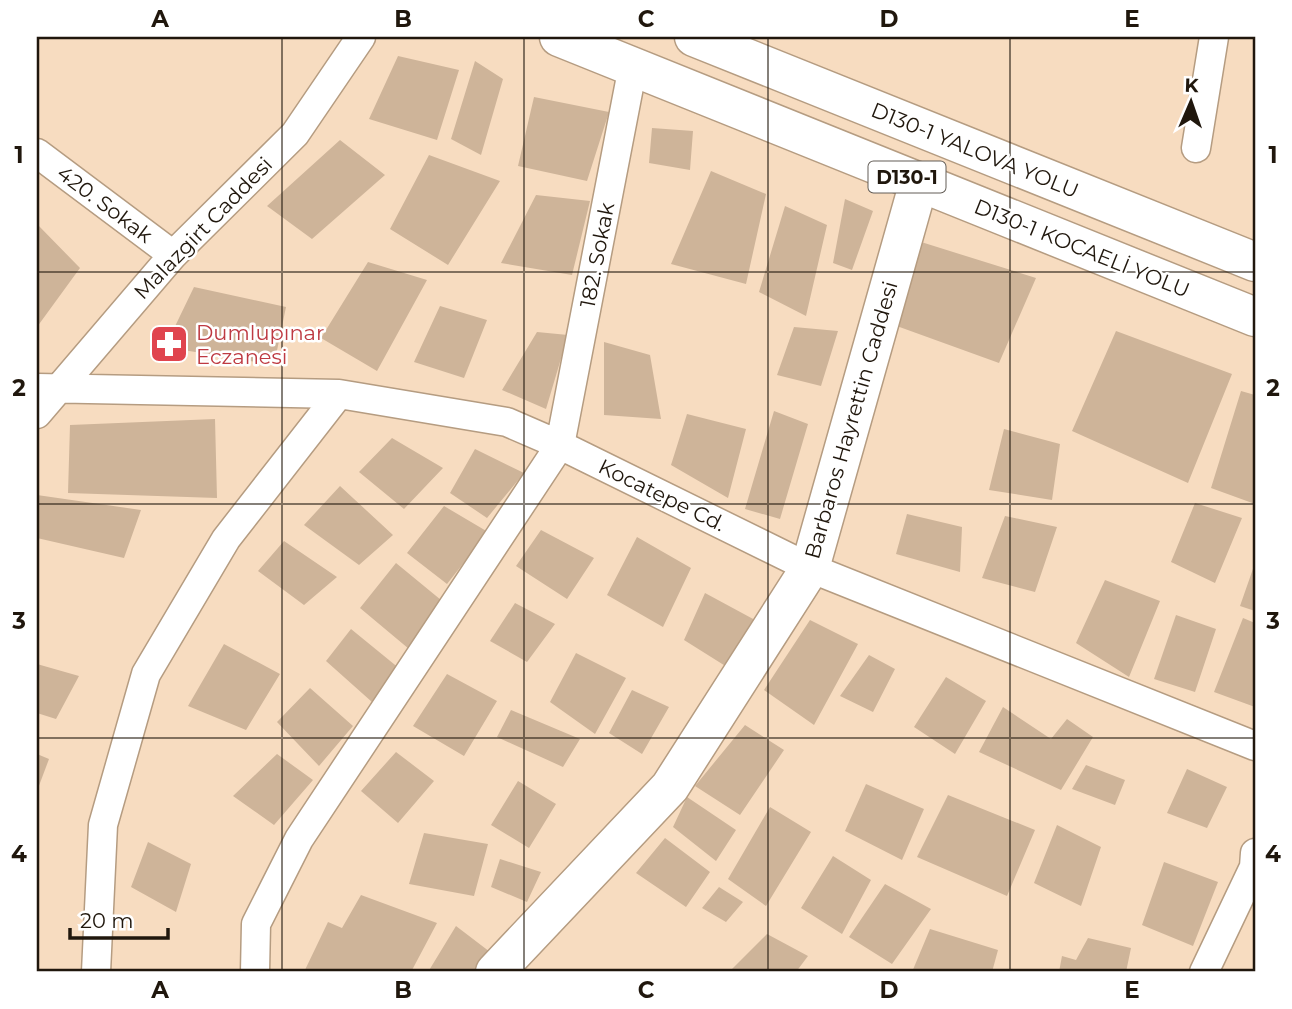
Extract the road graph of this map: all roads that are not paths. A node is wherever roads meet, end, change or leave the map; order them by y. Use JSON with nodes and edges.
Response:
{"nodes":[{"id":1,"x":361,"y":37,"type":"edge"},
{"id":2,"x":559,"y":37,"type":"edge"},
{"id":3,"x":694,"y":37,"type":"edge"},
{"id":4,"x":1214,"y":37,"type":"edge"},
{"id":5,"x":633,"y":66,"type":"junction"},
{"id":6,"x":1196,"y":148,"type":"dead end"},
{"id":7,"x":37,"y":153,"type":"edge"},
{"id":8,"x":919,"y":182,"type":"junction"},
{"id":9,"x":1238,"y":247,"type":"edge"},
{"id":10,"x":173,"y":255,"type":"junction"},
{"id":11,"x":1255,"y":317,"type":"edge"},
{"id":12,"x":47,"y":388,"type":"edge"},
{"id":13,"x":338,"y":394,"type":"junction"},
{"id":14,"x":37,"y":414,"type":"edge"},
{"id":15,"x":561,"y":445,"type":"junction"},
{"id":16,"x":810,"y":568,"type":"junction"},
{"id":17,"x":1255,"y":746,"type":"edge"},
{"id":18,"x":1255,"y":863,"type":"edge"},
{"id":19,"x":96,"y":972,"type":"edge"},
{"id":20,"x":255,"y":972,"type":"edge"},
{"id":21,"x":495,"y":972,"type":"edge"},
{"id":22,"x":1203,"y":972,"type":"edge"}],
"edges":[{"from":1,"to":10,"type":"street","name":"Malazgirt Caddesi"},
{"from":2,"to":5,"type":"main road","name":"D130-1 KOCAELİ YOLU","number":"D130-1"},
{"from":3,"to":9,"type":"main road","name":"D130-1 YALOVA YOLU","number":"D130-1"},
{"from":4,"to":6,"type":"street"},
{"from":5,"to":8,"type":"main road","name":"D130-1 KOCAELİ YOLU","number":"D130-1"},
{"from":5,"to":15,"type":"street","name":"182. Sokak"},
{"from":7,"to":10,"type":"street","name":"420. Sokak"},
{"from":8,"to":11,"type":"main road","name":"D130-1 KOCAELİ YOLU","number":"D130-1"},
{"from":8,"to":16,"type":"main road","name":"Barbaros Hayrettin Caddesi"},
{"from":10,"to":12,"type":"street","name":"Malazgirt Caddesi"},
{"from":12,"to":13,"type":"street","name":"Kocatepe Cd."},
{"from":12,"to":14,"type":"street","name":"Malazgirt Caddesi"},
{"from":13,"to":15,"type":"street","name":"Kocatepe Cd."},
{"from":13,"to":19,"type":"street"},
{"from":15,"to":16,"type":"street","name":"Kocatepe Cd."},
{"from":15,"to":20,"type":"street"},
{"from":16,"to":17,"type":"street","name":"Kocatepe Cd."},
{"from":16,"to":21,"type":"main road","name":"Barbaros Hayrettin Caddesi"},
{"from":18,"to":22,"type":"street"}]}
